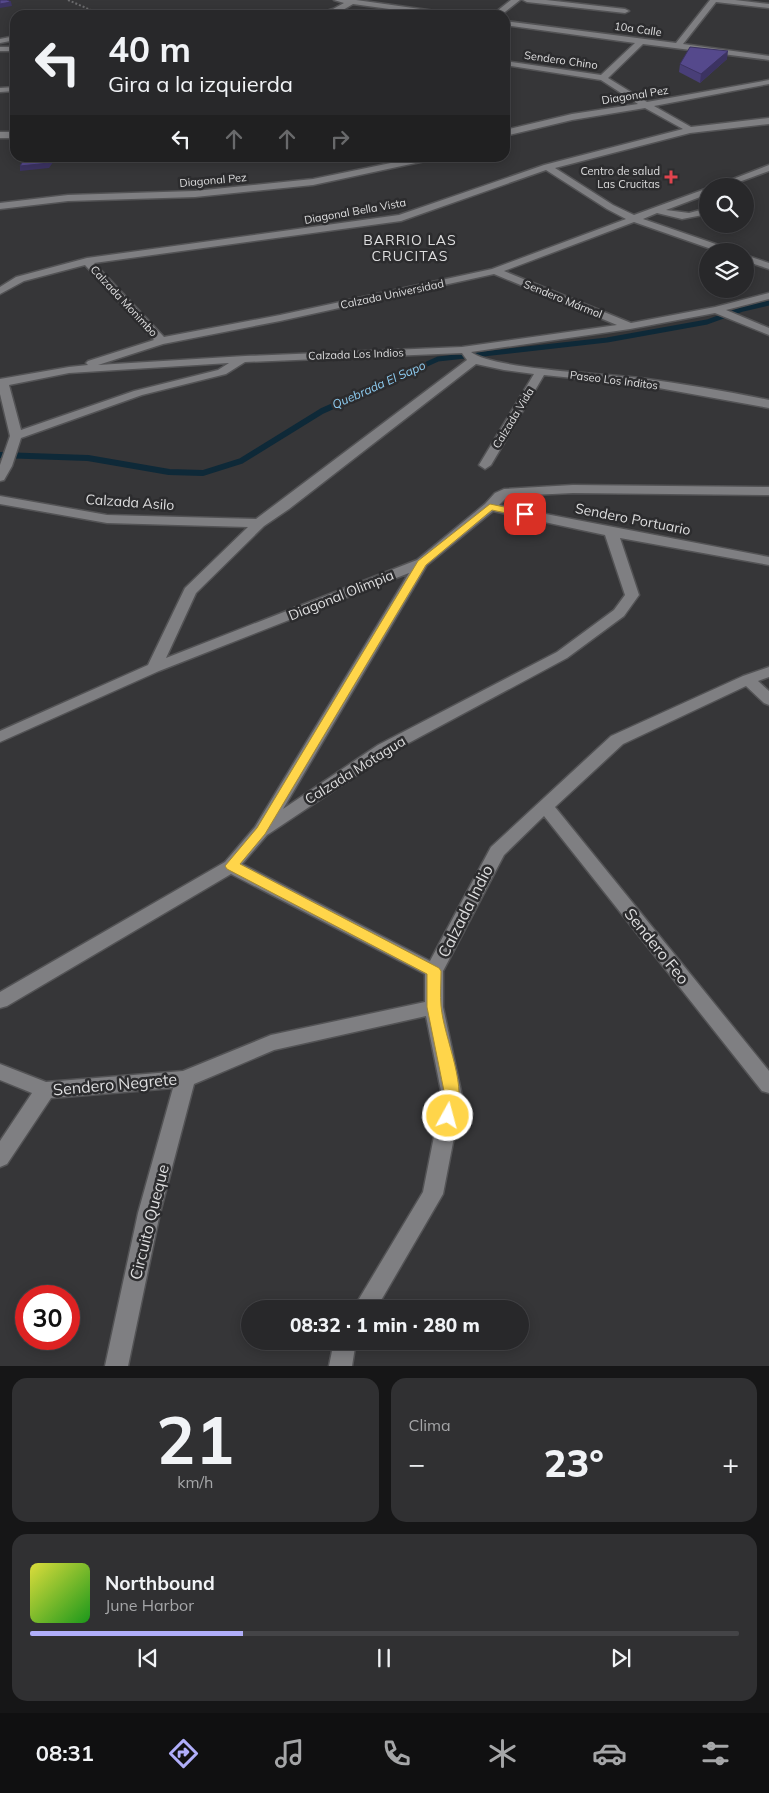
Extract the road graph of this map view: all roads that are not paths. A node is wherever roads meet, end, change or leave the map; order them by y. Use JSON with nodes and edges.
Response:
{"nodes":[{"id":1,"x":338,"y":0,"type":"edge"},
{"id":2,"x":516,"y":0,"type":"edge"},
{"id":3,"x":527,"y":0,"type":"edge"},
{"id":4,"x":715,"y":0,"type":"edge"},
{"id":5,"x":767,"y":0,"type":"edge"},
{"id":6,"x":352,"y":1,"type":"edge"},
{"id":7,"x":760,"y":5,"type":"junction"},
{"id":8,"x":769,"y":6,"type":"edge"},
{"id":9,"x":337,"y":10,"type":"edge"},
{"id":10,"x":414,"y":10,"type":"edge"},
{"id":11,"x":503,"y":10,"type":"edge"},
{"id":12,"x":625,"y":11,"type":"dead end"},
{"id":13,"x":510,"y":23,"type":"edge"},
{"id":14,"x":641,"y":41,"type":"junction"},
{"id":15,"x":678,"y":46,"type":"junction"},
{"id":16,"x":769,"y":58,"type":"edge"},
{"id":17,"x":510,"y":64,"type":"edge"},
{"id":18,"x":603,"y":78,"type":"junction"},
{"id":19,"x":769,"y":82,"type":"edge"},
{"id":20,"x":645,"y":105,"type":"junction"},
{"id":21,"x":769,"y":121,"type":"edge"},
{"id":22,"x":690,"y":130,"type":"junction"},
{"id":23,"x":510,"y":132,"type":"edge"},
{"id":24,"x":406,"y":162,"type":"edge"},
{"id":25,"x":547,"y":167,"type":"junction"},
{"id":26,"x":769,"y":168,"type":"edge"},
{"id":27,"x":742,"y":178,"type":"edge"},
{"id":28,"x":699,"y":197,"type":"edge"},
{"id":29,"x":0,"y":206,"type":"edge"},
{"id":30,"x":657,"y":210,"type":"junction"},
{"id":31,"x":699,"y":214,"type":"edge"},
{"id":32,"x":634,"y":219,"type":"junction"},
{"id":33,"x":703,"y":243,"type":"edge"},
{"id":34,"x":87,"y":261,"type":"junction"},
{"id":35,"x":754,"y":261,"type":"edge"},
{"id":36,"x":769,"y":266,"type":"edge"},
{"id":37,"x":495,"y":271,"type":"junction"},
{"id":38,"x":0,"y":291,"type":"edge"},
{"id":39,"x":769,"y":296,"type":"edge"},
{"id":40,"x":721,"y":312,"type":"junction"},
{"id":41,"x":630,"y":326,"type":"junction"},
{"id":42,"x":769,"y":332,"type":"edge"},
{"id":43,"x":161,"y":341,"type":"junction"},
{"id":44,"x":462,"y":350,"type":"junction"},
{"id":45,"x":245,"y":359,"type":"junction"},
{"id":46,"x":474,"y":360,"type":"junction"},
{"id":47,"x":69,"y":370,"type":"junction"},
{"id":48,"x":541,"y":371,"type":"junction"},
{"id":49,"x":2,"y":382,"type":"edge"},
{"id":50,"x":769,"y":404,"type":"edge"},
{"id":51,"x":16,"y":436,"type":"junction"},
{"id":52,"x":486,"y":465,"type":"dead end"},
{"id":53,"x":3,"y":471,"type":"edge"},
{"id":54,"x":769,"y":491,"type":"edge"},
{"id":55,"x":0,"y":500,"type":"edge"},
{"id":56,"x":490,"y":507,"type":"junction"},
{"id":57,"x":259,"y":523,"type":"junction"},
{"id":58,"x":611,"y":532,"type":"junction"},
{"id":59,"x":769,"y":561,"type":"edge"},
{"id":60,"x":422,"y":563,"type":"junction"},
{"id":61,"x":154,"y":668,"type":"junction"},
{"id":62,"x":769,"y":672,"type":"edge"},
{"id":63,"x":748,"y":679,"type":"junction"},
{"id":64,"x":769,"y":700,"type":"edge"},
{"id":65,"x":0,"y":737,"type":"edge"},
{"id":66,"x":545,"y":806,"type":"junction"},
{"id":67,"x":261,"y":831,"type":"junction"},
{"id":68,"x":231,"y":866,"type":"junction"},
{"id":69,"x":434,"y":971,"type":"junction"},
{"id":70,"x":0,"y":1001,"type":"edge"},
{"id":71,"x":434,"y":1007,"type":"junction"},
{"id":72,"x":0,"y":1072,"type":"edge"},
{"id":73,"x":186,"y":1078,"type":"junction"},
{"id":74,"x":769,"y":1085,"type":"edge"},
{"id":75,"x":45,"y":1090,"type":"junction"},
{"id":76,"x":0,"y":1158,"type":"edge"},
{"id":77,"x":369,"y":1300,"type":"edge"},
{"id":78,"x":343,"y":1350,"type":"edge"},
{"id":79,"x":116,"y":1366,"type":"edge"},
{"id":80,"x":340,"y":1366,"type":"edge"}],
"edges":[{"from":1,"to":6,"type":"street"},
{"from":2,"to":11,"type":"street"},
{"from":3,"to":12,"type":"street"},
{"from":4,"to":7,"type":"street"},
{"from":4,"to":15,"type":"street"},
{"from":5,"to":7,"type":"street"},
{"from":6,"to":9,"type":"street"},
{"from":6,"to":10,"type":"street"},
{"from":7,"to":8,"type":"street"},
{"from":13,"to":14,"type":"street","name":"10a Calle"},
{"from":14,"to":15,"type":"street","name":"10a Calle"},
{"from":14,"to":18,"type":"street"},
{"from":15,"to":16,"type":"street","name":"10a Calle"},
{"from":17,"to":18,"type":"street","name":"Sendero Chino"},
{"from":18,"to":20,"type":"street","name":"Sendero Chino"},
{"from":19,"to":20,"type":"street","name":"Diagonal Pez"},
{"from":20,"to":22,"type":"street","name":"Sendero Chino"},
{"from":20,"to":23,"type":"street","name":"Diagonal Pez"},
{"from":21,"to":22,"type":"street","name":"Diagonal Bella Vista"},
{"from":22,"to":25,"type":"street","name":"Diagonal Bella Vista"},
{"from":24,"to":29,"type":"street","name":"Diagonal Pez"},
{"from":25,"to":32,"type":"street"},
{"from":25,"to":34,"type":"street","name":"Diagonal Bella Vista"},
{"from":26,"to":27,"type":"street"},
{"from":28,"to":30,"type":"street","name":"Calzada Universidad"},
{"from":30,"to":31,"type":"street"},
{"from":30,"to":32,"type":"street","name":"Calzada Universidad"},
{"from":32,"to":33,"type":"street"},
{"from":32,"to":37,"type":"street","name":"Calzada Universidad"},
{"from":34,"to":38,"type":"street","name":"Diagonal Bella Vista"},
{"from":34,"to":43,"type":"street","name":"Calzada Monimbo"},
{"from":35,"to":36,"type":"street"},
{"from":37,"to":41,"type":"street","name":"Sendero Mármol"},
{"from":37,"to":43,"type":"street","name":"Calzada Universidad"},
{"from":39,"to":40,"type":"street","name":"Calzada Los Indios"},
{"from":40,"to":41,"type":"street","name":"Calzada Los Indios"},
{"from":40,"to":42,"type":"street"},
{"from":41,"to":44,"type":"street","name":"Calzada Los Indios"},
{"from":43,"to":47,"type":"street","name":"Calzada Universidad"},
{"from":44,"to":45,"type":"street","name":"Calzada Los Indios"},
{"from":44,"to":46,"type":"street","name":"Paseo Los Inditos"},
{"from":45,"to":47,"type":"street","name":"Calzada Los Indios"},
{"from":45,"to":51,"type":"street"},
{"from":46,"to":48,"type":"street","name":"Paseo Los Inditos"},
{"from":46,"to":57,"type":"street"},
{"from":47,"to":49,"type":"street","name":"Calzada Los Indios"},
{"from":48,"to":50,"type":"street","name":"Paseo Los Inditos"},
{"from":48,"to":52,"type":"street","name":"Calzada Vida"},
{"from":49,"to":51,"type":"street"},
{"from":51,"to":53,"type":"street"},
{"from":54,"to":56,"type":"street","name":"Diagonal Olimpia"},
{"from":55,"to":57,"type":"street","name":"Calzada Asilo"},
{"from":56,"to":58,"type":"street","name":"Sendero Portuario"},
{"from":56,"to":60,"type":"street","name":"Diagonal Olimpia"},
{"from":57,"to":61,"type":"street"},
{"from":58,"to":59,"type":"street","name":"Sendero Portuario"},
{"from":58,"to":67,"type":"street","name":"Calzada Motagua"},
{"from":60,"to":61,"type":"street","name":"Diagonal Olimpia"},
{"from":60,"to":67,"type":"street"},
{"from":61,"to":65,"type":"street","name":"Diagonal Olimpia"},
{"from":62,"to":63,"type":"street","name":"Calzada Indio"},
{"from":63,"to":64,"type":"street"},
{"from":63,"to":66,"type":"street","name":"Calzada Indio"},
{"from":66,"to":69,"type":"street","name":"Calzada Indio"},
{"from":66,"to":74,"type":"street","name":"Sendero Feo"},
{"from":67,"to":68,"type":"street","name":"Calzada Motagua"},
{"from":68,"to":69,"type":"street"},
{"from":68,"to":70,"type":"street","name":"Calzada Motagua"},
{"from":69,"to":71,"type":"street","name":"Calzada Indio"},
{"from":71,"to":73,"type":"street","name":"Sendero Negrete"},
{"from":71,"to":77,"type":"street","name":"Calzada Indio"},
{"from":72,"to":75,"type":"street","name":"Sendero Negrete"},
{"from":73,"to":75,"type":"street","name":"Sendero Negrete"},
{"from":73,"to":79,"type":"street","name":"Circuito Queque"},
{"from":75,"to":76,"type":"street"},
{"from":78,"to":80,"type":"street"}]}
